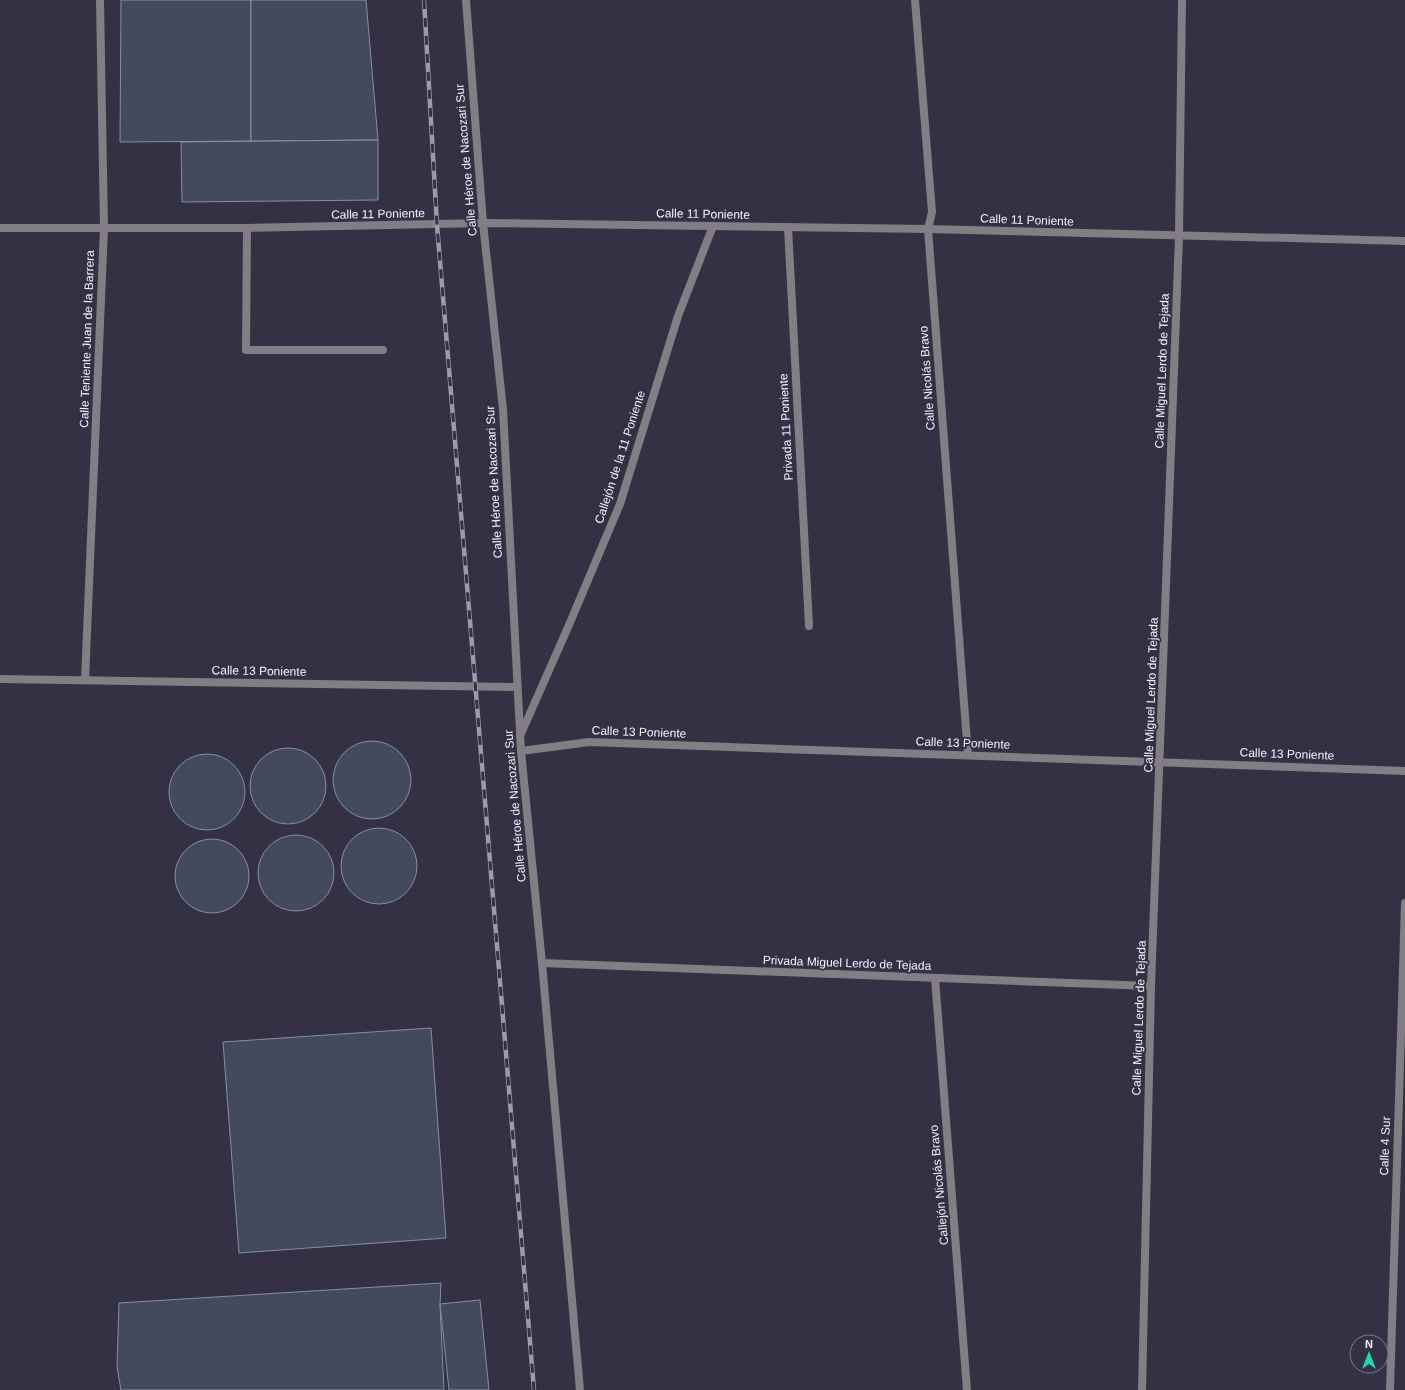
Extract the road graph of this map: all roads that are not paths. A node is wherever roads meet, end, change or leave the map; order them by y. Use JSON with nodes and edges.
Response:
{"nodes":[{"id":1,"x":100,"y":0,"type":"edge"},
{"id":2,"x":466,"y":0,"type":"edge"},
{"id":3,"x":915,"y":0,"type":"edge"},
{"id":4,"x":1182,"y":0,"type":"edge"},
{"id":5,"x":483,"y":223,"type":"junction"},
{"id":6,"x":713,"y":226,"type":"junction"},
{"id":7,"x":788,"y":227,"type":"junction"},
{"id":8,"x":0,"y":228,"type":"edge"},
{"id":9,"x":104,"y":228,"type":"junction"},
{"id":10,"x":247,"y":228,"type":"junction"},
{"id":11,"x":928,"y":229,"type":"junction"},
{"id":12,"x":1179,"y":236,"type":"junction"},
{"id":13,"x":1405,"y":241,"type":"edge"},
{"id":14,"x":383,"y":350,"type":"dead end"},
{"id":15,"x":809,"y":626,"type":"dead end"},
{"id":16,"x":0,"y":679,"type":"edge"},
{"id":17,"x":85,"y":680,"type":"junction"},
{"id":18,"x":517,"y":687,"type":"junction"},
{"id":19,"x":520,"y":736,"type":"junction"},
{"id":20,"x":521,"y":751,"type":"junction"},
{"id":21,"x":968,"y":755,"type":"junction"},
{"id":22,"x":1160,"y":761,"type":"junction"},
{"id":23,"x":1405,"y":771,"type":"edge"},
{"id":24,"x":1405,"y":903,"type":"edge"},
{"id":25,"x":542,"y":964,"type":"junction"},
{"id":26,"x":934,"y":978,"type":"junction"},
{"id":27,"x":1151,"y":986,"type":"junction"},
{"id":28,"x":580,"y":1390,"type":"edge"},
{"id":29,"x":968,"y":1390,"type":"edge"},
{"id":30,"x":1142,"y":1390,"type":"edge"},
{"id":31,"x":1390,"y":1390,"type":"edge"}],
"edges":[{"from":1,"to":9,"type":"street","name":"Calle Teniente Juan de la Barrera"},
{"from":2,"to":5,"type":"street","name":"Calle Héroe de Nacozari Sur"},
{"from":3,"to":11,"type":"street","name":"Calle Nicolás Bravo"},
{"from":4,"to":12,"type":"street","name":"Calle Miguel Lerdo de Tejada"},
{"from":5,"to":6,"type":"street","name":"Calle 11 Poniente"},
{"from":5,"to":10,"type":"street","name":"Calle 11 Poniente"},
{"from":5,"to":18,"type":"street","name":"Calle Héroe de Nacozari Sur"},
{"from":6,"to":7,"type":"street","name":"Calle 11 Poniente"},
{"from":6,"to":19,"type":"street","name":"Callejón de la 11 Poniente"},
{"from":7,"to":11,"type":"street","name":"Calle 11 Poniente"},
{"from":7,"to":15,"type":"street","name":"Privada 11 Poniente"},
{"from":8,"to":9,"type":"street","name":"Calle 11 Poniente"},
{"from":9,"to":10,"type":"street","name":"Calle 11 Poniente"},
{"from":9,"to":17,"type":"street","name":"Calle Teniente Juan de la Barrera"},
{"from":10,"to":14,"type":"street"},
{"from":11,"to":12,"type":"street","name":"Calle 11 Poniente"},
{"from":11,"to":21,"type":"street","name":"Calle Nicolás Bravo"},
{"from":12,"to":13,"type":"street","name":"Calle 11 Poniente"},
{"from":12,"to":22,"type":"street","name":"Calle Miguel Lerdo de Tejada"},
{"from":16,"to":17,"type":"street","name":"Calle 13 Poniente"},
{"from":17,"to":18,"type":"street","name":"Calle 13 Poniente"},
{"from":18,"to":19,"type":"street","name":"Calle Héroe de Nacozari Sur"},
{"from":19,"to":20,"type":"street","name":"Calle Héroe de Nacozari Sur"},
{"from":20,"to":21,"type":"street","name":"Calle 13 Poniente"},
{"from":20,"to":25,"type":"street","name":"Calle Héroe de Nacozari Sur"},
{"from":21,"to":22,"type":"street","name":"Calle 13 Poniente"},
{"from":22,"to":23,"type":"street","name":"Calle 13 Poniente"},
{"from":22,"to":27,"type":"street","name":"Calle Miguel Lerdo de Tejada"},
{"from":24,"to":31,"type":"street","name":"Calle 4 Sur"},
{"from":25,"to":26,"type":"street","name":"Privada Miguel Lerdo de Tejada"},
{"from":25,"to":28,"type":"street","name":"Calle Héroe de Nacozari Sur"},
{"from":26,"to":27,"type":"street","name":"Privada Miguel Lerdo de Tejada"},
{"from":26,"to":29,"type":"street","name":"Callejón Nicolás Bravo"},
{"from":27,"to":30,"type":"street","name":"Calle Miguel Lerdo de Tejada"}]}
